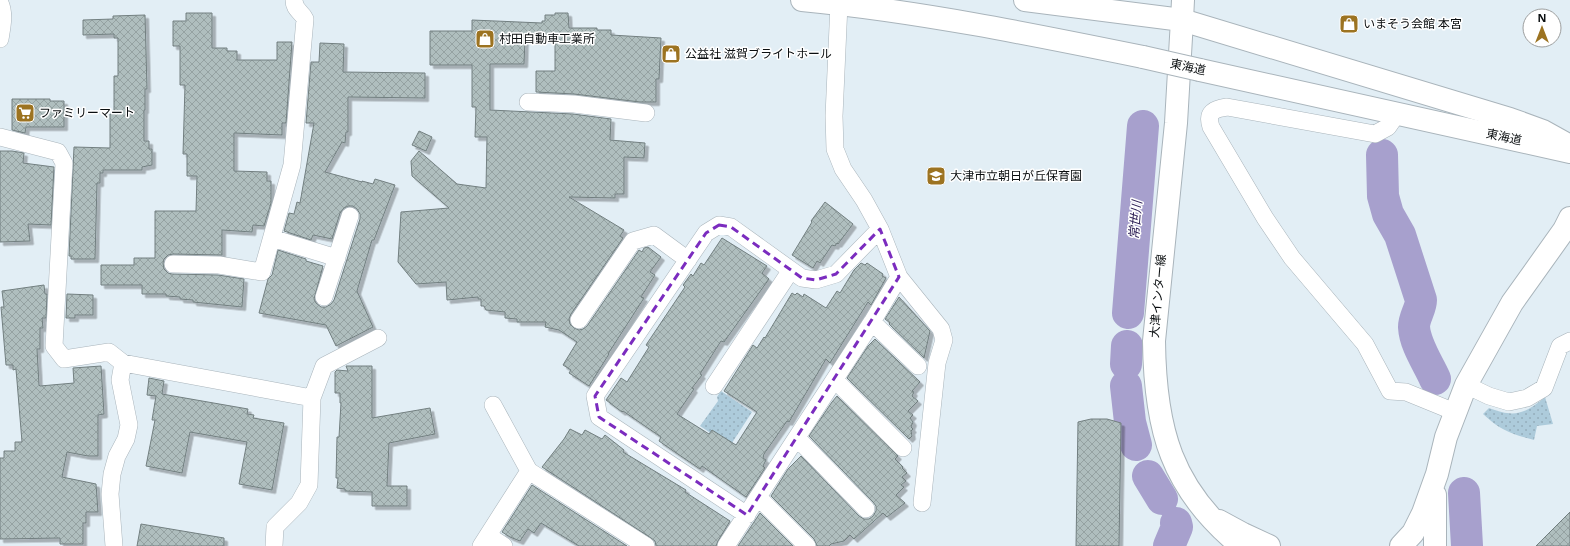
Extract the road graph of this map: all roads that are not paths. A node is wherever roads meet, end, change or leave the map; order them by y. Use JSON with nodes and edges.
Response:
{"nodes":[{"id":1,"x":294,"y":0,"type":"edge"},
{"id":2,"x":802,"y":0,"type":"edge"},
{"id":3,"x":1025,"y":0,"type":"edge"},
{"id":4,"x":844,"y":2,"type":"edge"},
{"id":5,"x":0,"y":3,"type":"edge"},
{"id":6,"x":1182,"y":10,"type":"edge"},
{"id":7,"x":0,"y":39,"type":"edge"},
{"id":8,"x":528,"y":102,"type":"dead end"},
{"id":9,"x":646,"y":113,"type":"dead end"},
{"id":10,"x":1397,"y":114,"type":"junction"},
{"id":11,"x":0,"y":137,"type":"edge"},
{"id":12,"x":1570,"y":146,"type":"edge"},
{"id":13,"x":1570,"y":152,"type":"edge"},
{"id":14,"x":350,"y":216,"type":"dead end"},
{"id":15,"x":1570,"y":218,"type":"edge"},
{"id":16,"x":880,"y":229,"type":"junction"},
{"id":17,"x":272,"y":238,"type":"junction"},
{"id":18,"x":337,"y":258,"type":"junction"},
{"id":19,"x":688,"y":260,"type":"junction"},
{"id":20,"x":173,"y":264,"type":"dead end"},
{"id":21,"x":791,"y":270,"type":"junction"},
{"id":22,"x":899,"y":277,"type":"junction"},
{"id":23,"x":324,"y":297,"type":"dead end"},
{"id":24,"x":578,"y":320,"type":"dead end"},
{"id":25,"x":872,"y":322,"type":"junction"},
{"id":26,"x":378,"y":338,"type":"dead end"},
{"id":27,"x":1570,"y":341,"type":"edge"},
{"id":28,"x":123,"y":363,"type":"junction"},
{"id":29,"x":918,"y":366,"type":"dead end"},
{"id":30,"x":834,"y":380,"type":"junction"},
{"id":31,"x":1466,"y":385,"type":"junction"},
{"id":32,"x":714,"y":386,"type":"dead end"},
{"id":33,"x":312,"y":398,"type":"junction"},
{"id":34,"x":493,"y":405,"type":"dead end"},
{"id":35,"x":1455,"y":412,"type":"junction"},
{"id":36,"x":797,"y":438,"type":"junction"},
{"id":37,"x":903,"y":448,"type":"dead end"},
{"id":38,"x":529,"y":471,"type":"junction"},
{"id":39,"x":1437,"y":474,"type":"junction"},
{"id":40,"x":758,"y":497,"type":"junction"},
{"id":41,"x":922,"y":503,"type":"dead end"},
{"id":42,"x":866,"y":509,"type":"dead end"},
{"id":43,"x":747,"y":515,"type":"junction"},
{"id":44,"x":1208,"y":515,"type":"junction"},
{"id":45,"x":485,"y":541,"type":"edge"},
{"id":46,"x":114,"y":546,"type":"edge"},
{"id":47,"x":274,"y":546,"type":"edge"},
{"id":48,"x":504,"y":546,"type":"edge"},
{"id":49,"x":646,"y":546,"type":"edge"},
{"id":50,"x":726,"y":546,"type":"edge"},
{"id":51,"x":807,"y":546,"type":"edge"},
{"id":52,"x":1241,"y":546,"type":"edge"},
{"id":53,"x":1269,"y":546,"type":"edge"},
{"id":54,"x":1401,"y":546,"type":"edge"},
{"id":55,"x":1434,"y":546,"type":"edge"}],
"edges":[{"from":1,"to":17,"type":"street"},
{"from":2,"to":4,"type":"main road","name":"東海道"},
{"from":3,"to":6,"type":"main road"},
{"from":4,"to":10,"type":"main road","name":"東海道","bridge":true},
{"from":4,"to":16,"type":"street"},
{"from":5,"to":7,"type":"street"},
{"from":6,"to":12,"type":"main road"},
{"from":6,"to":44,"type":"main road","name":"大津インター線"},
{"from":8,"to":9,"type":"street"},
{"from":10,"to":13,"type":"main road","name":"東海道"},
{"from":10,"to":35,"type":"street"},
{"from":11,"to":28,"type":"street"},
{"from":14,"to":18,"type":"street"},
{"from":15,"to":31,"type":"main road"},
{"from":16,"to":21,"type":"street"},
{"from":16,"to":22,"type":"street"},
{"from":17,"to":18,"type":"street"},
{"from":17,"to":20,"type":"street"},
{"from":18,"to":23,"type":"street"},
{"from":19,"to":21,"type":"street"},
{"from":19,"to":24,"type":"street"},
{"from":19,"to":43,"type":"street"},
{"from":21,"to":32,"type":"street"},
{"from":22,"to":25,"type":"street"},
{"from":22,"to":41,"type":"street"},
{"from":25,"to":29,"type":"street"},
{"from":25,"to":30,"type":"street"},
{"from":26,"to":33,"type":"street"},
{"from":27,"to":31,"type":"street"},
{"from":28,"to":33,"type":"street"},
{"from":28,"to":46,"type":"street"},
{"from":30,"to":36,"type":"street"},
{"from":30,"to":37,"type":"street"},
{"from":31,"to":35,"type":"main road"},
{"from":33,"to":47,"type":"street"},
{"from":34,"to":38,"type":"street"},
{"from":35,"to":39,"type":"main road"},
{"from":36,"to":40,"type":"street"},
{"from":36,"to":42,"type":"street"},
{"from":38,"to":45,"type":"street"},
{"from":38,"to":49,"type":"street"},
{"from":39,"to":54,"type":"main road"},
{"from":39,"to":55,"type":"main road"},
{"from":40,"to":43,"type":"street"},
{"from":40,"to":51,"type":"street"},
{"from":43,"to":50,"type":"street"},
{"from":44,"to":52,"type":"main road","name":"大津インター線"},
{"from":44,"to":53,"type":"main road"},
{"from":45,"to":48,"type":"street"}]}
